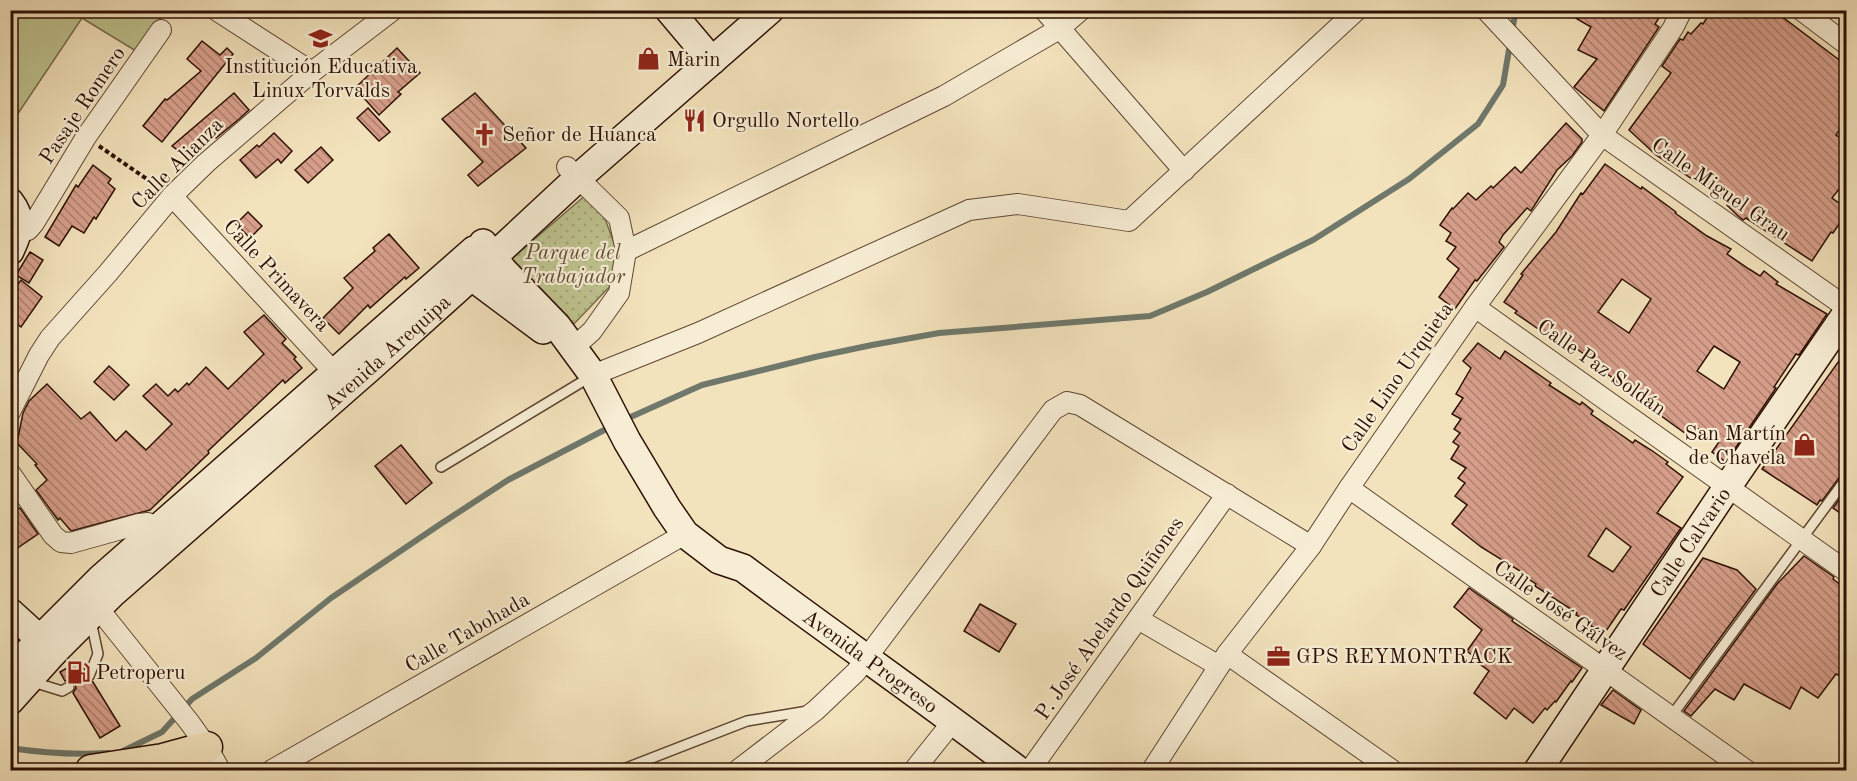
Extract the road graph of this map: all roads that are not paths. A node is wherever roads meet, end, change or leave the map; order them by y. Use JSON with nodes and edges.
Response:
{"nodes":[{"id":1,"x":216,"y":10,"type":"edge"},
{"id":2,"x":393,"y":10,"type":"edge"},
{"id":3,"x":669,"y":10,"type":"edge"},
{"id":4,"x":745,"y":10,"type":"edge"},
{"id":5,"x":770,"y":10,"type":"edge"},
{"id":6,"x":1044,"y":10,"type":"edge"},
{"id":7,"x":1081,"y":10,"type":"edge"},
{"id":8,"x":1357,"y":10,"type":"edge"},
{"id":9,"x":1486,"y":10,"type":"edge"},
{"id":10,"x":1682,"y":10,"type":"edge"},
{"id":11,"x":1801,"y":10,"type":"edge"},
{"id":12,"x":1059,"y":29,"type":"junction"},
{"id":13,"x":161,"y":30,"type":"dead end"},
{"id":14,"x":1846,"y":44,"type":"edge"},
{"id":15,"x":706,"y":55,"type":"junction"},
{"id":16,"x":312,"y":72,"type":"junction"},
{"id":17,"x":1602,"y":135,"type":"junction"},
{"id":18,"x":1184,"y":171,"type":"junction"},
{"id":19,"x":573,"y":172,"type":"junction"},
{"id":20,"x":172,"y":196,"type":"junction"},
{"id":21,"x":10,"y":202,"type":"edge"},
{"id":22,"x":15,"y":241,"type":"edge"},
{"id":23,"x":488,"y":250,"type":"junction"},
{"id":24,"x":626,"y":251,"type":"junction"},
{"id":25,"x":465,"y":270,"type":"junction"},
{"id":26,"x":1475,"y":307,"type":"junction"},
{"id":27,"x":1846,"y":308,"type":"edge"},
{"id":28,"x":1846,"y":314,"type":"edge"},
{"id":29,"x":573,"y":348,"type":"junction"},
{"id":30,"x":596,"y":379,"type":"junction"},
{"id":31,"x":341,"y":380,"type":"junction"},
{"id":32,"x":10,"y":412,"type":"edge"},
{"id":33,"x":441,"y":467,"type":"dead end"},
{"id":34,"x":10,"y":473,"type":"edge"},
{"id":35,"x":1846,"y":478,"type":"edge"},
{"id":36,"x":1728,"y":486,"type":"junction"},
{"id":37,"x":1349,"y":488,"type":"junction"},
{"id":38,"x":1227,"y":494,"type":"junction"},
{"id":39,"x":157,"y":529,"type":"junction"},
{"id":40,"x":685,"y":534,"type":"junction"},
{"id":41,"x":1802,"y":540,"type":"junction"},
{"id":42,"x":1311,"y":546,"type":"junction"},
{"id":43,"x":1846,"y":571,"type":"edge"},
{"id":44,"x":91,"y":605,"type":"junction"},
{"id":45,"x":10,"y":612,"type":"edge"},
{"id":46,"x":1138,"y":619,"type":"junction"},
{"id":47,"x":47,"y":645,"type":"junction"},
{"id":48,"x":1223,"y":660,"type":"junction"},
{"id":49,"x":861,"y":666,"type":"junction"},
{"id":50,"x":1604,"y":670,"type":"junction"},
{"id":51,"x":89,"y":675,"type":"dead end"},
{"id":52,"x":16,"y":684,"type":"edge"},
{"id":53,"x":69,"y":687,"type":"dead end"},
{"id":54,"x":816,"y":710,"type":"junction"},
{"id":55,"x":1670,"y":718,"type":"junction"},
{"id":56,"x":950,"y":726,"type":"junction"},
{"id":57,"x":206,"y":747,"type":"edge"},
{"id":58,"x":108,"y":770,"type":"edge"},
{"id":59,"x":272,"y":771,"type":"edge"},
{"id":60,"x":621,"y":771,"type":"edge"},
{"id":61,"x":738,"y":771,"type":"edge"},
{"id":62,"x":914,"y":771,"type":"edge"},
{"id":63,"x":1003,"y":771,"type":"edge"},
{"id":64,"x":1018,"y":771,"type":"edge"},
{"id":65,"x":1030,"y":771,"type":"edge"},
{"id":66,"x":1152,"y":771,"type":"edge"},
{"id":67,"x":1392,"y":771,"type":"edge"},
{"id":68,"x":1538,"y":771,"type":"edge"},
{"id":69,"x":1746,"y":771,"type":"edge"}],
"edges":[{"from":1,"to":16,"type":"street"},
{"from":2,"to":16,"type":"street","name":"Calle Alianza"},
{"from":3,"to":15,"type":"main road"},
{"from":4,"to":15,"type":"main road","name":"Avenida Arequipa"},
{"from":5,"to":15,"type":"main road","name":"Avenida Arequipa"},
{"from":6,"to":12,"type":"street"},
{"from":7,"to":12,"type":"street"},
{"from":8,"to":18,"type":"street"},
{"from":9,"to":17,"type":"street","name":"Calle Miguel Grau"},
{"from":10,"to":17,"type":"street","name":"Calle Lino Urquieta"},
{"from":11,"to":14,"type":"street"},
{"from":12,"to":18,"type":"street"},
{"from":12,"to":24,"type":"street"},
{"from":13,"to":22,"type":"street","name":"Pasaje Romero"},
{"from":15,"to":19,"type":"main road","name":"Avenida Arequipa"},
{"from":16,"to":20,"type":"street","name":"Calle Alianza"},
{"from":17,"to":26,"type":"street","name":"Calle Lino Urquieta"},
{"from":17,"to":27,"type":"street","name":"Calle Miguel Grau"},
{"from":18,"to":30,"type":"street"},
{"from":19,"to":23,"type":"main road","name":"Avenida Arequipa"},
{"from":19,"to":24,"type":"street"},
{"from":20,"to":31,"type":"street","name":"Calle Primavera"},
{"from":20,"to":32,"type":"street","name":"Calle Alianza"},
{"from":21,"to":22,"type":"main road"},
{"from":23,"to":25,"type":"main road","name":"Avenida Arequipa"},
{"from":23,"to":29,"type":"main road","name":"Avenida Progreso"},
{"from":24,"to":29,"type":"street"},
{"from":25,"to":29,"type":"main road","name":"Avenida Progreso"},
{"from":25,"to":31,"type":"main road","name":"Avenida Arequipa"},
{"from":26,"to":36,"type":"street","name":"Calle Paz Soldán"},
{"from":26,"to":37,"type":"street","name":"Calle Lino Urquieta"},
{"from":28,"to":36,"type":"main road","name":"Calle Calvario"},
{"from":29,"to":30,"type":"main road","name":"Avenida Progreso"},
{"from":30,"to":33,"type":"lane"},
{"from":30,"to":40,"type":"main road","name":"Avenida Progreso"},
{"from":31,"to":39,"type":"main road","name":"Avenida Arequipa"},
{"from":31,"to":44,"type":"main road","name":"Avenida Arequipa"},
{"from":34,"to":39,"type":"street"},
{"from":35,"to":41,"type":"lane"},
{"from":36,"to":41,"type":"street","name":"Calle Paz Soldán"},
{"from":36,"to":50,"type":"main road","name":"Calle Calvario"},
{"from":37,"to":42,"type":"street","name":"Calle Lino Urquieta"},
{"from":37,"to":50,"type":"street","name":"Calle José Gálvez"},
{"from":38,"to":42,"type":"street"},
{"from":38,"to":46,"type":"street","name":"P. José Abelardo Quiñones"},
{"from":38,"to":49,"type":"street"},
{"from":39,"to":44,"type":"main road","name":"Avenida Arequipa"},
{"from":40,"to":49,"type":"main road","name":"Avenida Progreso"},
{"from":40,"to":59,"type":"street","name":"Calle Tabohada"},
{"from":41,"to":43,"type":"street","name":"Calle Paz Soldán"},
{"from":41,"to":55,"type":"lane"},
{"from":42,"to":48,"type":"street","name":"Calle Lino Urquieta"},
{"from":44,"to":47,"type":"main road","name":"Avenida Arequipa"},
{"from":44,"to":51,"type":"lane"},
{"from":44,"to":57,"type":"street"},
{"from":45,"to":47,"type":"main road"},
{"from":46,"to":48,"type":"street"},
{"from":46,"to":65,"type":"street","name":"P. José Abelardo Quiñones"},
{"from":47,"to":52,"type":"main road","name":"Avenida Arequipa"},
{"from":48,"to":66,"type":"street","name":"Calle Lino Urquieta"},
{"from":48,"to":67,"type":"street"},
{"from":49,"to":54,"type":"street"},
{"from":49,"to":56,"type":"main road","name":"Avenida Progreso"},
{"from":50,"to":55,"type":"street","name":"Calle José Gálvez"},
{"from":50,"to":68,"type":"main road","name":"Calle Calvario"},
{"from":52,"to":53,"type":"lane"},
{"from":54,"to":60,"type":"lane"},
{"from":54,"to":61,"type":"street"},
{"from":55,"to":69,"type":"street","name":"Calle José Gálvez"},
{"from":56,"to":62,"type":"street"},
{"from":56,"to":63,"type":"main road","name":"Avenida Progreso"},
{"from":56,"to":64,"type":"main road","name":"Avenida Progreso"},
{"from":57,"to":58,"type":"main road"}]}
